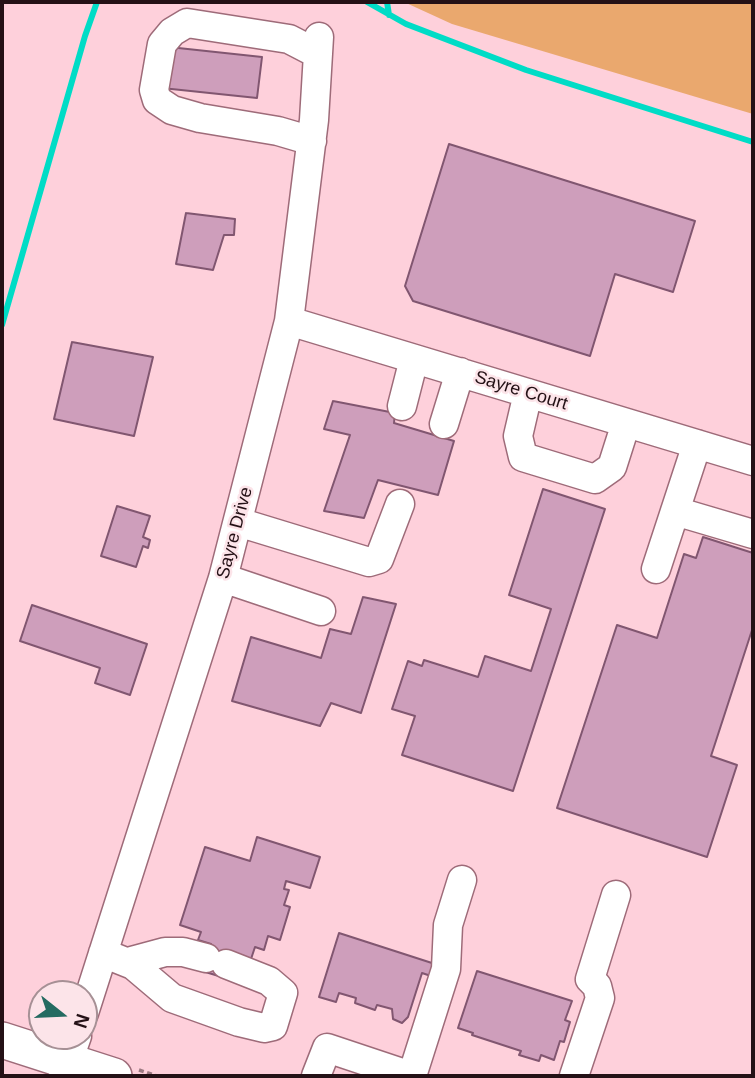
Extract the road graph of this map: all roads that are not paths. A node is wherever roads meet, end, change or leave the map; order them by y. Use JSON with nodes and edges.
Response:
{"nodes":[{"id":1,"x":312,"y":141,"type":"junction"},
{"id":2,"x":289,"y":321,"type":"junction"},
{"id":3,"x":414,"y":359,"type":"junction"},
{"id":4,"x":460,"y":372,"type":"junction"},
{"id":5,"x":528,"y":393,"type":"junction"},
{"id":6,"x":402,"y":406,"type":"dead end"},
{"id":7,"x":626,"y":423,"type":"junction"},
{"id":8,"x":444,"y":424,"type":"dead end"},
{"id":9,"x":697,"y":444,"type":"junction"},
{"id":10,"x":753,"y":461,"type":"edge"},
{"id":11,"x":401,"y":504,"type":"dead end"},
{"id":12,"x":675,"y":511,"type":"junction"},
{"id":13,"x":238,"y":522,"type":"junction"},
{"id":14,"x":753,"y":534,"type":"edge"},
{"id":15,"x":656,"y":569,"type":"dead end"},
{"id":16,"x":223,"y":578,"type":"junction"},
{"id":17,"x":321,"y":611,"type":"dead end"},
{"id":18,"x":462,"y":880,"type":"dead end"},
{"id":19,"x":615,"y":895,"type":"dead end"},
{"id":20,"x":116,"y":958,"type":"junction"},
{"id":21,"x":98,"y":989,"type":"edge"},
{"id":22,"x":2,"y":1040,"type":"edge"},
{"id":23,"x":69,"y":1058,"type":"edge"},
{"id":24,"x":114,"y":1076,"type":"edge"},
{"id":25,"x":316,"y":1076,"type":"edge"},
{"id":26,"x":412,"y":1076,"type":"edge"},
{"id":27,"x":574,"y":1076,"type":"edge"}],
"edges":[{"from":1,"to":1,"type":"street","name":"Sayre Drive"},
{"from":1,"to":2,"type":"street","name":"Sayre Drive"},
{"from":2,"to":3,"type":"street","name":"Sayre Court"},
{"from":2,"to":13,"type":"street","name":"Sayre Drive"},
{"from":3,"to":4,"type":"street","name":"Sayre Court"},
{"from":3,"to":6,"type":"street"},
{"from":4,"to":5,"type":"street","name":"Sayre Court"},
{"from":4,"to":8,"type":"street"},
{"from":5,"to":7,"type":"street","name":"Sayre Court"},
{"from":5,"to":7,"type":"street"},
{"from":7,"to":9,"type":"street","name":"Sayre Court"},
{"from":9,"to":10,"type":"street","name":"Sayre Court"},
{"from":9,"to":12,"type":"street"},
{"from":11,"to":13,"type":"street"},
{"from":12,"to":14,"type":"street"},
{"from":12,"to":15,"type":"street"},
{"from":13,"to":16,"type":"street","name":"Sayre Drive"},
{"from":16,"to":17,"type":"street"},
{"from":16,"to":20,"type":"street","name":"Sayre Drive"},
{"from":18,"to":26,"type":"street"},
{"from":19,"to":27,"type":"street"},
{"from":20,"to":20,"type":"street"},
{"from":20,"to":21,"type":"street","name":"Sayre Drive"},
{"from":22,"to":23,"type":"main road"},
{"from":23,"to":24,"type":"main road"},
{"from":25,"to":26,"type":"street"}]}
